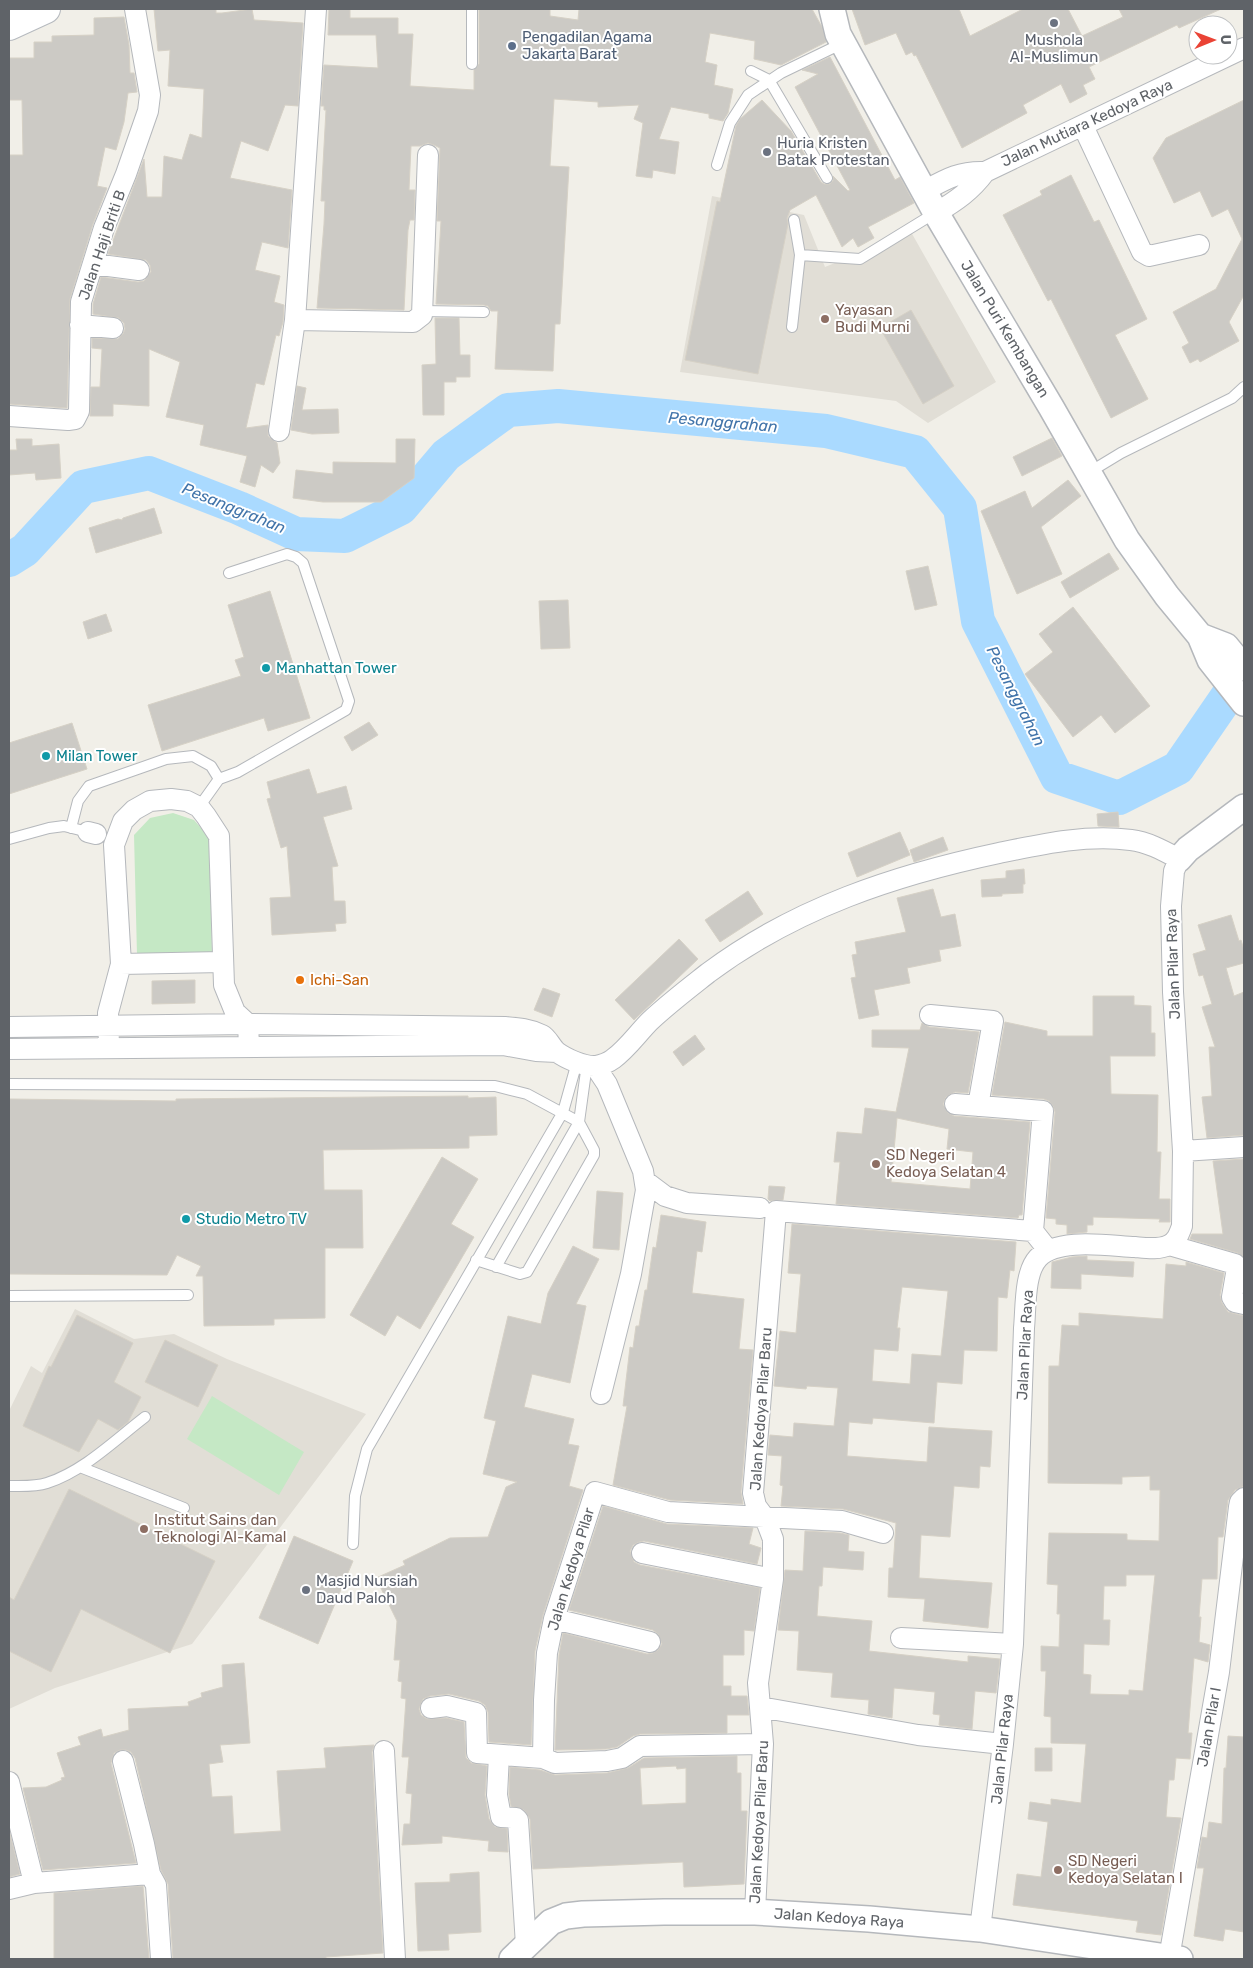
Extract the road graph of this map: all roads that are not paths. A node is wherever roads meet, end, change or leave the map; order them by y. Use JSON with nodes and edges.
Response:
{"nodes":[{"id":1,"x":46,"y":9,"type":"edge"},
{"id":2,"x":135,"y":9,"type":"edge"},
{"id":3,"x":316,"y":9,"type":"edge"},
{"id":4,"x":472,"y":9,"type":"edge"},
{"id":5,"x":815,"y":9,"type":"edge"},
{"id":6,"x":832,"y":9,"type":"edge"},
{"id":7,"x":9,"y":26,"type":"edge"},
{"id":8,"x":841,"y":38,"type":"junction"},
{"id":9,"x":1244,"y":48,"type":"edge"},
{"id":10,"x":472,"y":64,"type":"dead end"},
{"id":11,"x":751,"y":71,"type":"dead end"},
{"id":12,"x":769,"y":80,"type":"junction"},
{"id":13,"x":1083,"y":126,"type":"junction"},
{"id":14,"x":428,"y":155,"type":"dead end"},
{"id":15,"x":717,"y":165,"type":"dead end"},
{"id":16,"x":985,"y":172,"type":"junction"},
{"id":17,"x":827,"y":178,"type":"dead end"},
{"id":18,"x":924,"y":191,"type":"junction"},
{"id":19,"x":936,"y":213,"type":"junction"},
{"id":20,"x":794,"y":220,"type":"dead end"},
{"id":21,"x":1199,"y":245,"type":"dead end"},
{"id":22,"x":800,"y":255,"type":"junction"},
{"id":23,"x":93,"y":264,"type":"junction"},
{"id":24,"x":139,"y":270,"type":"dead end"},
{"id":25,"x":422,"y":311,"type":"junction"},
{"id":26,"x":484,"y":312,"type":"dead end"},
{"id":27,"x":295,"y":320,"type":"junction"},
{"id":28,"x":80,"y":325,"type":"junction"},
{"id":29,"x":792,"y":326,"type":"dead end"},
{"id":30,"x":113,"y":328,"type":"dead end"},
{"id":31,"x":1244,"y":388,"type":"edge"},
{"id":32,"x":9,"y":416,"type":"edge"},
{"id":33,"x":279,"y":431,"type":"dead end"},
{"id":34,"x":1088,"y":473,"type":"junction"},
{"id":35,"x":230,"y":573,"type":"dead end"},
{"id":36,"x":1218,"y":653,"type":"junction"},
{"id":37,"x":1244,"y":668,"type":"edge"},
{"id":38,"x":1244,"y":703,"type":"edge"},
{"id":39,"x":219,"y":779,"type":"junction"},
{"id":40,"x":199,"y":807,"type":"junction"},
{"id":41,"x":1244,"y":807,"type":"edge"},
{"id":42,"x":85,"y":831,"type":"junction"},
{"id":43,"x":9,"y":839,"type":"edge"},
{"id":44,"x":114,"y":846,"type":"junction"},
{"id":45,"x":1180,"y":859,"type":"junction"},
{"id":46,"x":222,"y":962,"type":"junction"},
{"id":47,"x":121,"y":964,"type":"junction"},
{"id":48,"x":930,"y":1015,"type":"dead end"},
{"id":49,"x":108,"y":1024,"type":"junction"},
{"id":50,"x":248,"y":1024,"type":"junction"},
{"id":51,"x":9,"y":1027,"type":"edge"},
{"id":52,"x":248,"y":1046,"type":"junction"},
{"id":53,"x":109,"y":1047,"type":"junction"},
{"id":54,"x":9,"y":1049,"type":"edge"},
{"id":55,"x":557,"y":1052,"type":"junction"},
{"id":56,"x":586,"y":1064,"type":"junction"},
{"id":57,"x":9,"y":1084,"type":"edge"},
{"id":58,"x":955,"y":1104,"type":"dead end"},
{"id":59,"x":978,"y":1106,"type":"junction"},
{"id":60,"x":562,"y":1112,"type":"junction"},
{"id":61,"x":579,"y":1122,"type":"junction"},
{"id":62,"x":1244,"y":1148,"type":"edge"},
{"id":63,"x":1183,"y":1151,"type":"junction"},
{"id":64,"x":645,"y":1181,"type":"junction"},
{"id":65,"x":768,"y":1209,"type":"junction"},
{"id":66,"x":1033,"y":1231,"type":"junction"},
{"id":67,"x":1169,"y":1245,"type":"junction"},
{"id":68,"x":1048,"y":1250,"type":"junction"},
{"id":69,"x":476,"y":1260,"type":"junction"},
{"id":70,"x":496,"y":1267,"type":"junction"},
{"id":71,"x":188,"y":1295,"type":"dead end"},
{"id":72,"x":9,"y":1296,"type":"edge"},
{"id":73,"x":1244,"y":1304,"type":"edge"},
{"id":74,"x":601,"y":1394,"type":"dead end"},
{"id":75,"x":145,"y":1417,"type":"dead end"},
{"id":76,"x":80,"y":1467,"type":"junction"},
{"id":77,"x":9,"y":1486,"type":"edge"},
{"id":78,"x":1244,"y":1498,"type":"edge"},
{"id":79,"x":184,"y":1508,"type":"dead end"},
{"id":80,"x":765,"y":1518,"type":"junction"},
{"id":81,"x":883,"y":1533,"type":"dead end"},
{"id":82,"x":353,"y":1544,"type":"dead end"},
{"id":83,"x":642,"y":1553,"type":"dead end"},
{"id":84,"x":773,"y":1580,"type":"junction"},
{"id":85,"x":554,"y":1619,"type":"junction"},
{"id":86,"x":901,"y":1638,"type":"dead end"},
{"id":87,"x":650,"y":1642,"type":"dead end"},
{"id":88,"x":1013,"y":1644,"type":"junction"},
{"id":89,"x":760,"y":1707,"type":"junction"},
{"id":90,"x":431,"y":1708,"type":"dead end"},
{"id":91,"x":763,"y":1744,"type":"junction"},
{"id":92,"x":1004,"y":1744,"type":"junction"},
{"id":93,"x":384,"y":1751,"type":"dead end"},
{"id":94,"x":499,"y":1755,"type":"junction"},
{"id":95,"x":542,"y":1758,"type":"junction"},
{"id":96,"x":123,"y":1761,"type":"dead end"},
{"id":97,"x":9,"y":1782,"type":"edge"},
{"id":98,"x":150,"y":1874,"type":"junction"},
{"id":99,"x":34,"y":1884,"type":"junction"},
{"id":100,"x":9,"y":1889,"type":"edge"},
{"id":101,"x":755,"y":1912,"type":"junction"},
{"id":102,"x":980,"y":1929,"type":"junction"},
{"id":103,"x":519,"y":1952,"type":"edge"},
{"id":104,"x":1175,"y":1958,"type":"edge"},
{"id":105,"x":161,"y":1959,"type":"edge"},
{"id":106,"x":395,"y":1959,"type":"edge"}],
"edges":[{"from":1,"to":7,"type":"main road"},
{"from":2,"to":23,"type":"street","name":"Jalan Haji Briti B"},
{"from":3,"to":27,"type":"street"},
{"from":4,"to":10,"type":"lane"},
{"from":5,"to":8,"type":"street"},
{"from":6,"to":8,"type":"street","name":"Jalan Puri Kembangan"},
{"from":8,"to":12,"type":"lane"},
{"from":8,"to":18,"type":"street","name":"Jalan Puri Kembangan"},
{"from":9,"to":13,"type":"street","name":"Jalan Mutiara Kedoya Raya"},
{"from":11,"to":12,"type":"lane"},
{"from":12,"to":15,"type":"lane"},
{"from":12,"to":17,"type":"lane"},
{"from":13,"to":16,"type":"street","name":"Jalan Mutiara Kedoya Raya"},
{"from":13,"to":21,"type":"street"},
{"from":14,"to":25,"type":"street"},
{"from":16,"to":18,"type":"street","name":"Jalan Mutiara Kedoya Raya"},
{"from":16,"to":19,"type":"street","name":"Jalan Mutiara Kedoya Raya"},
{"from":18,"to":19,"type":"street","name":"Jalan Puri Kembangan"},
{"from":19,"to":22,"type":"lane","name":"Jalan Mutiara Kedoya Raya"},
{"from":19,"to":34,"type":"street","name":"Jalan Puri Kembangan"},
{"from":20,"to":22,"type":"lane"},
{"from":22,"to":29,"type":"lane"},
{"from":23,"to":24,"type":"street"},
{"from":23,"to":28,"type":"street","name":"Jalan Haji Briti B"},
{"from":25,"to":26,"type":"lane"},
{"from":25,"to":27,"type":"street"},
{"from":27,"to":33,"type":"street"},
{"from":28,"to":30,"type":"street"},
{"from":28,"to":32,"type":"street","name":"Jalan Haji Briti B"},
{"from":31,"to":34,"type":"lane"},
{"from":34,"to":36,"type":"street","name":"Jalan Puri Kembangan"},
{"from":35,"to":39,"type":"lane"},
{"from":36,"to":37,"type":"street","name":"Jalan Puri Kembangan"},
{"from":36,"to":38,"type":"street","name":"Jalan Puri Kembangan"},
{"from":39,"to":40,"type":"lane"},
{"from":39,"to":42,"type":"lane"},
{"from":40,"to":44,"type":"street"},
{"from":40,"to":46,"type":"street"},
{"from":41,"to":45,"type":"street"},
{"from":42,"to":43,"type":"lane"},
{"from":42,"to":44,"type":"lane"},
{"from":44,"to":47,"type":"street"},
{"from":45,"to":56,"type":"street"},
{"from":45,"to":63,"type":"street","name":"Jalan Pilar Raya"},
{"from":46,"to":47,"type":"street"},
{"from":46,"to":50,"type":"street"},
{"from":47,"to":49,"type":"street"},
{"from":48,"to":59,"type":"street"},
{"from":49,"to":50,"type":"street"},
{"from":49,"to":51,"type":"street"},
{"from":49,"to":53,"type":"street"},
{"from":50,"to":52,"type":"street"},
{"from":50,"to":55,"type":"street"},
{"from":52,"to":53,"type":"street"},
{"from":52,"to":55,"type":"street"},
{"from":53,"to":54,"type":"street"},
{"from":55,"to":56,"type":"street"},
{"from":56,"to":60,"type":"lane"},
{"from":56,"to":61,"type":"lane"},
{"from":56,"to":64,"type":"street"},
{"from":57,"to":60,"type":"lane"},
{"from":58,"to":59,"type":"street"},
{"from":59,"to":66,"type":"street"},
{"from":60,"to":61,"type":"lane"},
{"from":60,"to":69,"type":"lane"},
{"from":61,"to":70,"type":"lane"},
{"from":61,"to":70,"type":"lane"},
{"from":62,"to":63,"type":"street"},
{"from":63,"to":67,"type":"street","name":"Jalan Pilar Raya"},
{"from":64,"to":65,"type":"street"},
{"from":64,"to":74,"type":"street"},
{"from":65,"to":66,"type":"street"},
{"from":65,"to":80,"type":"street","name":"Jalan Kedoya Pilar Baru"},
{"from":66,"to":68,"type":"street"},
{"from":67,"to":68,"type":"street"},
{"from":67,"to":73,"type":"street"},
{"from":68,"to":88,"type":"street","name":"Jalan Pilar Raya"},
{"from":69,"to":70,"type":"lane"},
{"from":69,"to":82,"type":"lane"},
{"from":71,"to":72,"type":"lane"},
{"from":75,"to":76,"type":"lane"},
{"from":76,"to":77,"type":"lane"},
{"from":76,"to":79,"type":"lane"},
{"from":78,"to":104,"type":"street","name":"Jalan Pilar I"},
{"from":80,"to":81,"type":"street","name":"Jalan Kedoya Pilar"},
{"from":80,"to":84,"type":"street","name":"Jalan Kedoya Pilar Baru"},
{"from":80,"to":85,"type":"street","name":"Jalan Kedoya Pilar"},
{"from":83,"to":84,"type":"street"},
{"from":84,"to":89,"type":"street","name":"Jalan Kedoya Pilar Baru"},
{"from":85,"to":87,"type":"street"},
{"from":85,"to":95,"type":"street","name":"Jalan Kedoya Pilar"},
{"from":86,"to":88,"type":"street"},
{"from":88,"to":92,"type":"street","name":"Jalan Pilar Raya"},
{"from":89,"to":91,"type":"street","name":"Jalan Kedoya Pilar Baru"},
{"from":89,"to":92,"type":"street"},
{"from":90,"to":94,"type":"street"},
{"from":91,"to":95,"type":"street"},
{"from":91,"to":101,"type":"street","name":"Jalan Kedoya Pilar Baru"},
{"from":92,"to":102,"type":"street","name":"Jalan Pilar Raya"},
{"from":93,"to":106,"type":"street"},
{"from":94,"to":95,"type":"street"},
{"from":94,"to":103,"type":"street"},
{"from":96,"to":98,"type":"street"},
{"from":97,"to":99,"type":"street"},
{"from":98,"to":99,"type":"street"},
{"from":98,"to":105,"type":"street"},
{"from":99,"to":100,"type":"street"},
{"from":101,"to":102,"type":"street","name":"Jalan Kedoya Raya"},
{"from":101,"to":103,"type":"street","name":"Jalan Kedoya Raya"},
{"from":102,"to":104,"type":"street","name":"Jalan Kedoya Raya"}]}
